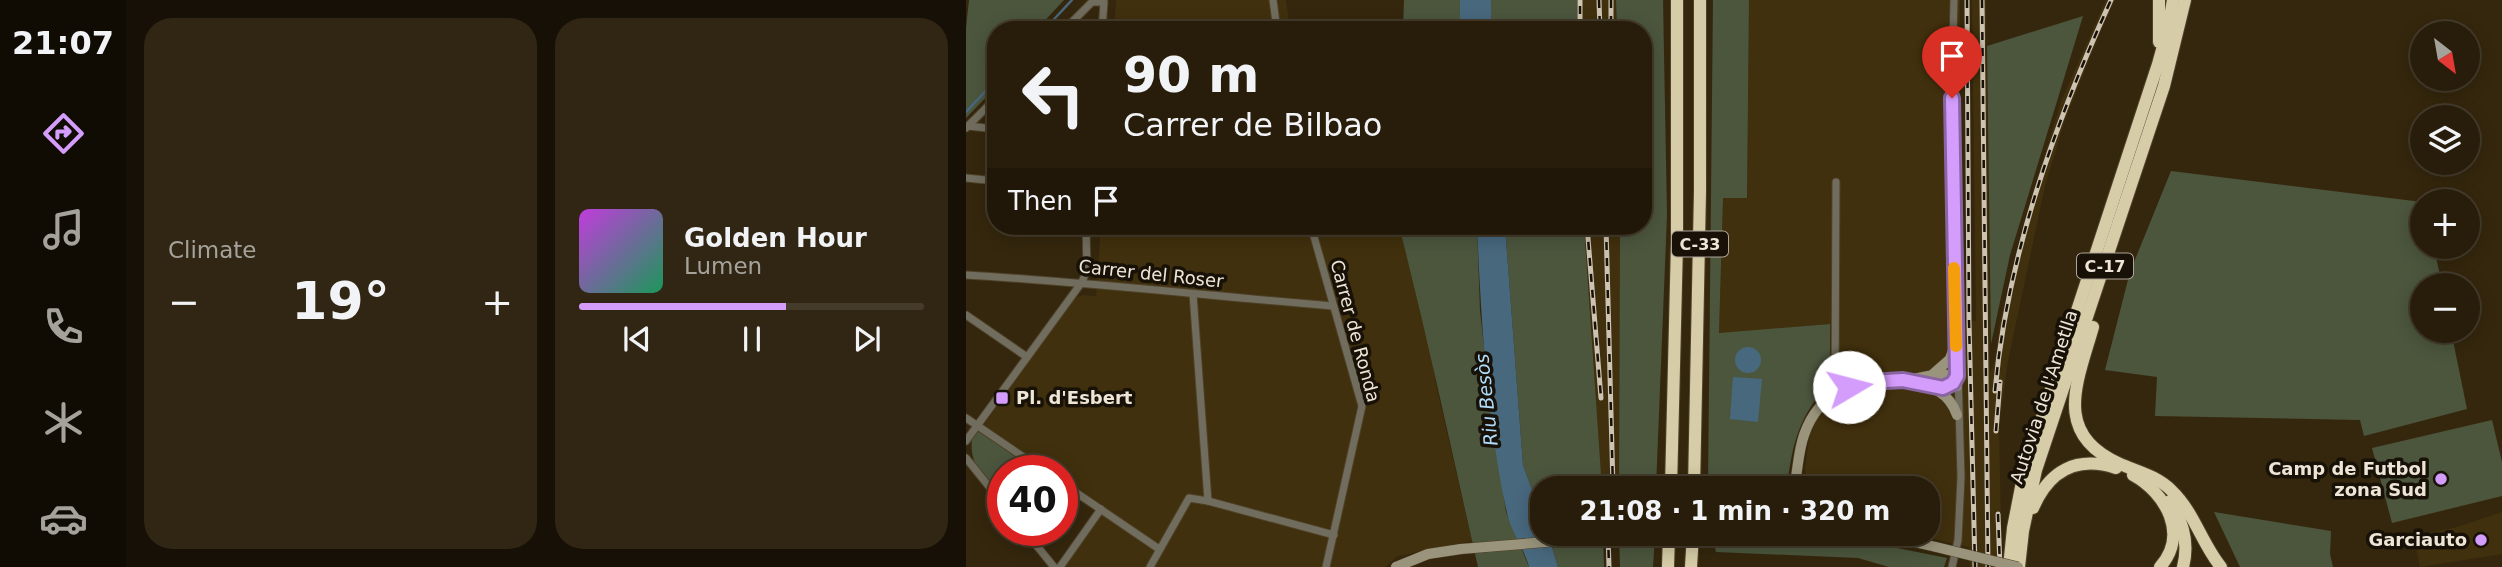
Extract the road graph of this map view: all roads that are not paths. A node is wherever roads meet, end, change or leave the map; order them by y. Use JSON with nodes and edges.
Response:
{"nodes":[{"id":1,"x":1273,"y":0,"type":"edge"},
{"id":2,"x":1677,"y":0,"type":"edge"},
{"id":3,"x":1700,"y":0,"type":"edge"},
{"id":4,"x":1954,"y":0,"type":"edge"},
{"id":5,"x":2159,"y":0,"type":"edge"},
{"id":6,"x":2173,"y":0,"type":"edge"},
{"id":7,"x":2185,"y":0,"type":"edge"},
{"id":8,"x":1073,"y":21,"type":"edge"},
{"id":9,"x":1103,"y":21,"type":"edge"},
{"id":10,"x":1276,"y":21,"type":"edge"},
{"id":11,"x":2158,"y":64,"type":"junction"},
{"id":12,"x":987,"y":107,"type":"edge"},
{"id":13,"x":967,"y":127,"type":"edge"},
{"id":14,"x":987,"y":128,"type":"edge"},
{"id":15,"x":2140,"y":160,"type":"junction"},
{"id":16,"x":966,"y":178,"type":"edge"},
{"id":17,"x":987,"y":180,"type":"edge"},
{"id":18,"x":1836,"y":183,"type":"dead end"},
{"id":19,"x":1086,"y":235,"type":"edge"},
{"id":20,"x":1313,"y":235,"type":"edge"},
{"id":21,"x":966,"y":275,"type":"edge"},
{"id":22,"x":1082,"y":282,"type":"junction"},
{"id":23,"x":1193,"y":294,"type":"junction"},
{"id":24,"x":1332,"y":306,"type":"junction"},
{"id":25,"x":966,"y":316,"type":"edge"},
{"id":26,"x":1956,"y":342,"type":"junction"},
{"id":27,"x":1027,"y":357,"type":"junction"},
{"id":28,"x":1930,"y":375,"type":"junction"},
{"id":29,"x":1903,"y":380,"type":"junction"},
{"id":30,"x":1956,"y":381,"type":"junction"},
{"id":31,"x":1934,"y":388,"type":"junction"},
{"id":32,"x":1835,"y":394,"type":"junction"},
{"id":33,"x":1957,"y":415,"type":"junction"},
{"id":34,"x":966,"y":418,"type":"edge"},
{"id":35,"x":976,"y":425,"type":"junction"},
{"id":36,"x":966,"y":441,"type":"edge"},
{"id":37,"x":1800,"y":450,"type":"junction"},
{"id":38,"x":1020,"y":455,"type":"edge"},
{"id":39,"x":966,"y":458,"type":"edge"},
{"id":40,"x":2134,"y":470,"type":"junction"},
{"id":41,"x":1671,"y":476,"type":"edge"},
{"id":42,"x":1694,"y":476,"type":"edge"},
{"id":43,"x":1796,"y":476,"type":"edge"},
{"id":44,"x":1801,"y":476,"type":"edge"},
{"id":45,"x":987,"y":484,"type":"edge"},
{"id":46,"x":1078,"y":494,"type":"edge"},
{"id":47,"x":1208,"y":501,"type":"junction"},
{"id":48,"x":1101,"y":509,"type":"junction"},
{"id":49,"x":2023,"y":531,"type":"junction"},
{"id":50,"x":1334,"y":535,"type":"junction"},
{"id":51,"x":1530,"y":543,"type":"edge"},
{"id":52,"x":1037,"y":546,"type":"edge"},
{"id":53,"x":1669,"y":546,"type":"edge"},
{"id":54,"x":1692,"y":546,"type":"edge"},
{"id":55,"x":1932,"y":546,"type":"edge"},
{"id":56,"x":1159,"y":550,"type":"junction"},
{"id":57,"x":1054,"y":567,"type":"edge"},
{"id":58,"x":1060,"y":567,"type":"edge"},
{"id":59,"x":1150,"y":567,"type":"edge"},
{"id":60,"x":1326,"y":567,"type":"edge"},
{"id":61,"x":1396,"y":567,"type":"edge"},
{"id":62,"x":1668,"y":567,"type":"edge"},
{"id":63,"x":1691,"y":567,"type":"edge"},
{"id":64,"x":1952,"y":567,"type":"edge"},
{"id":65,"x":2009,"y":567,"type":"edge"},
{"id":66,"x":2019,"y":567,"type":"edge"},
{"id":67,"x":2160,"y":567,"type":"edge"},
{"id":68,"x":2183,"y":567,"type":"edge"},
{"id":69,"x":2221,"y":567,"type":"edge"}],
"edges":[{"from":1,"to":10,"type":"street"},
{"from":2,"to":41,"type":"highway","number":"C-33"},
{"from":3,"to":42,"type":"highway","number":"C-33"},
{"from":4,"to":26,"type":"street"},
{"from":5,"to":11,"type":"highway"},
{"from":6,"to":11,"type":"highway","number":"C-17"},
{"from":7,"to":15,"type":"highway","name":"Autovia de l'Ametlla","number":"C-17"},
{"from":8,"to":9,"type":"street"},
{"from":11,"to":65,"type":"highway","number":"C-17"},
{"from":12,"to":13,"type":"street"},
{"from":13,"to":14,"type":"street"},
{"from":15,"to":40,"type":"highway"},
{"from":15,"to":49,"type":"highway","name":"Autovia de l'Ametlla","number":"C-17"},
{"from":16,"to":17,"type":"street"},
{"from":18,"to":32,"type":"street"},
{"from":19,"to":22,"type":"street"},
{"from":20,"to":24,"type":"street","name":"Carrer de Ronda"},
{"from":21,"to":22,"type":"street","name":"Carrer del Roser"},
{"from":22,"to":23,"type":"street","name":"Carrer del Roser"},
{"from":22,"to":27,"type":"street"},
{"from":23,"to":24,"type":"street","name":"Carrer del Roser"},
{"from":23,"to":47,"type":"street"},
{"from":24,"to":50,"type":"street","name":"Carrer de Ronda"},
{"from":25,"to":27,"type":"street"},
{"from":26,"to":28,"type":"street"},
{"from":26,"to":30,"type":"street"},
{"from":27,"to":35,"type":"street"},
{"from":28,"to":29,"type":"street"},
{"from":28,"to":30,"type":"street"},
{"from":29,"to":31,"type":"street"},
{"from":29,"to":32,"type":"street"},
{"from":30,"to":31,"type":"street"},
{"from":30,"to":33,"type":"street"},
{"from":31,"to":33,"type":"street"},
{"from":32,"to":37,"type":"street"},
{"from":33,"to":64,"type":"street"},
{"from":34,"to":35,"type":"street"},
{"from":35,"to":36,"type":"street"},
{"from":35,"to":38,"type":"street"},
{"from":37,"to":43,"type":"street"},
{"from":37,"to":44,"type":"street"},
{"from":39,"to":45,"type":"street"},
{"from":40,"to":68,"type":"highway"},
{"from":40,"to":69,"type":"highway"},
{"from":46,"to":48,"type":"street"},
{"from":47,"to":50,"type":"street"},
{"from":47,"to":56,"type":"street"},
{"from":48,"to":56,"type":"street"},
{"from":48,"to":58,"type":"street"},
{"from":49,"to":66,"type":"highway","name":"Autovia de l'Ametlla","number":"C-17"},
{"from":49,"to":67,"type":"highway"},
{"from":50,"to":60,"type":"street","name":"Carrer de Ronda"},
{"from":51,"to":61,"type":"street","bridge":true},
{"from":52,"to":57,"type":"street"},
{"from":53,"to":62,"type":"highway"},
{"from":54,"to":63,"type":"highway"},
{"from":55,"to":66,"type":"street","bridge":true},
{"from":56,"to":59,"type":"street"}]}
